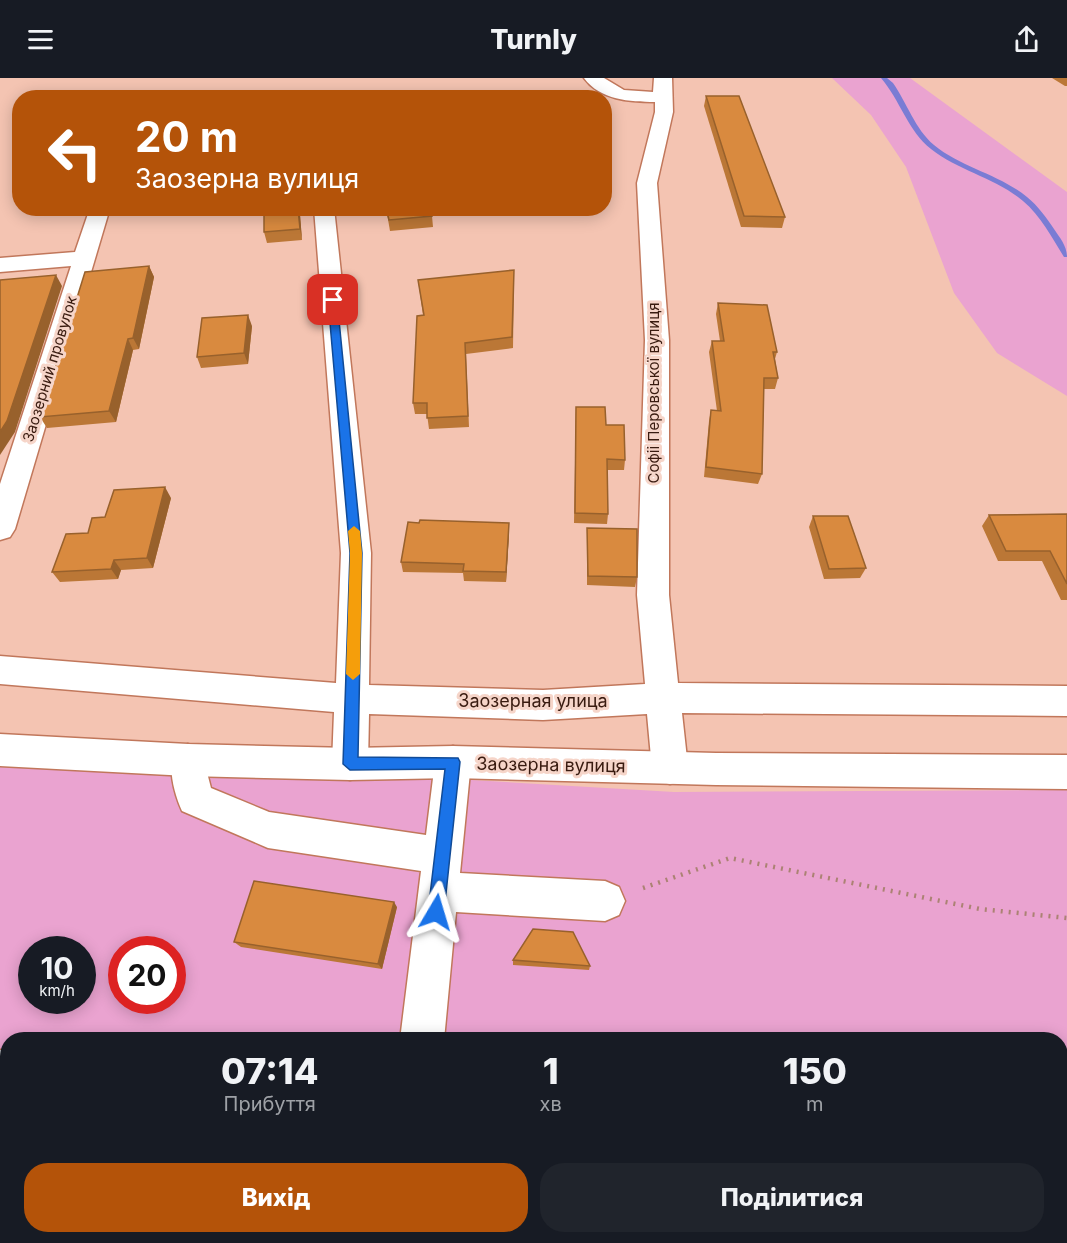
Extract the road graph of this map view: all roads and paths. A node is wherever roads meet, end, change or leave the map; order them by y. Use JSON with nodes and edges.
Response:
{"nodes":[{"id":1,"x":593,"y":78,"type":"edge"},
{"id":2,"x":664,"y":88,"type":"edge"},
{"id":3,"x":608,"y":90,"type":"edge"},
{"id":4,"x":612,"y":92,"type":"edge"},
{"id":5,"x":98,"y":216,"type":"edge"},
{"id":6,"x":325,"y":216,"type":"edge"},
{"id":7,"x":85,"y":258,"type":"junction"},
{"id":8,"x":0,"y":265,"type":"edge"},
{"id":9,"x":0,"y":529,"type":"edge"},
{"id":10,"x":0,"y":670,"type":"edge"},
{"id":11,"x":663,"y":698,"type":"junction"},
{"id":12,"x":353,"y":699,"type":"junction"},
{"id":13,"x":1067,"y":701,"type":"edge"},
{"id":14,"x":0,"y":750,"type":"edge"},
{"id":15,"x":188,"y":760,"type":"junction"},
{"id":16,"x":453,"y":762,"type":"junction"},
{"id":17,"x":350,"y":764,"type":"junction"},
{"id":18,"x":670,"y":768,"type":"junction"},
{"id":19,"x":1067,"y":772,"type":"edge"},
{"id":20,"x":441,"y":873,"type":"junction"},
{"id":21,"x":606,"y":901,"type":"joint"},
{"id":22,"x":1067,"y":918,"type":"edge"},
{"id":23,"x":423,"y":1032,"type":"edge"}],
"edges":[{"from":1,"to":3,"type":"street","name":"Софіі Перовської вулиця"},
{"from":2,"to":4,"type":"street","name":"Софіі Перовської вулиця"},
{"from":2,"to":11,"type":"street","name":"Софіі Перовської вулиця"},
{"from":5,"to":7,"type":"street","name":"Заозерний провулок"},
{"from":6,"to":12,"type":"street"},
{"from":7,"to":8,"type":"street"},
{"from":7,"to":9,"type":"street","name":"Заозерний провулок"},
{"from":10,"to":12,"type":"street","name":"Заозерная улица"},
{"from":11,"to":12,"type":"street","name":"Заозерная улица"},
{"from":11,"to":13,"type":"street","name":"Заозерная улица"},
{"from":11,"to":18,"type":"street","name":"Софіі Перовської вулиця"},
{"from":12,"to":17,"type":"street"},
{"from":14,"to":15,"type":"street","name":"Заозерна вулиця"},
{"from":15,"to":17,"type":"street","name":"Заозерна вулиця"},
{"from":15,"to":20,"type":"street"},
{"from":16,"to":17,"type":"street","name":"Заозерна вулиця"},
{"from":16,"to":18,"type":"street","name":"Заозерна вулиця"},
{"from":16,"to":20,"type":"street"},
{"from":18,"to":19,"type":"street","name":"Заозерна вулиця"},
{"from":20,"to":21,"type":"street"},
{"from":20,"to":23,"type":"street"},
{"from":21,"to":22,"type":"path"}]}
